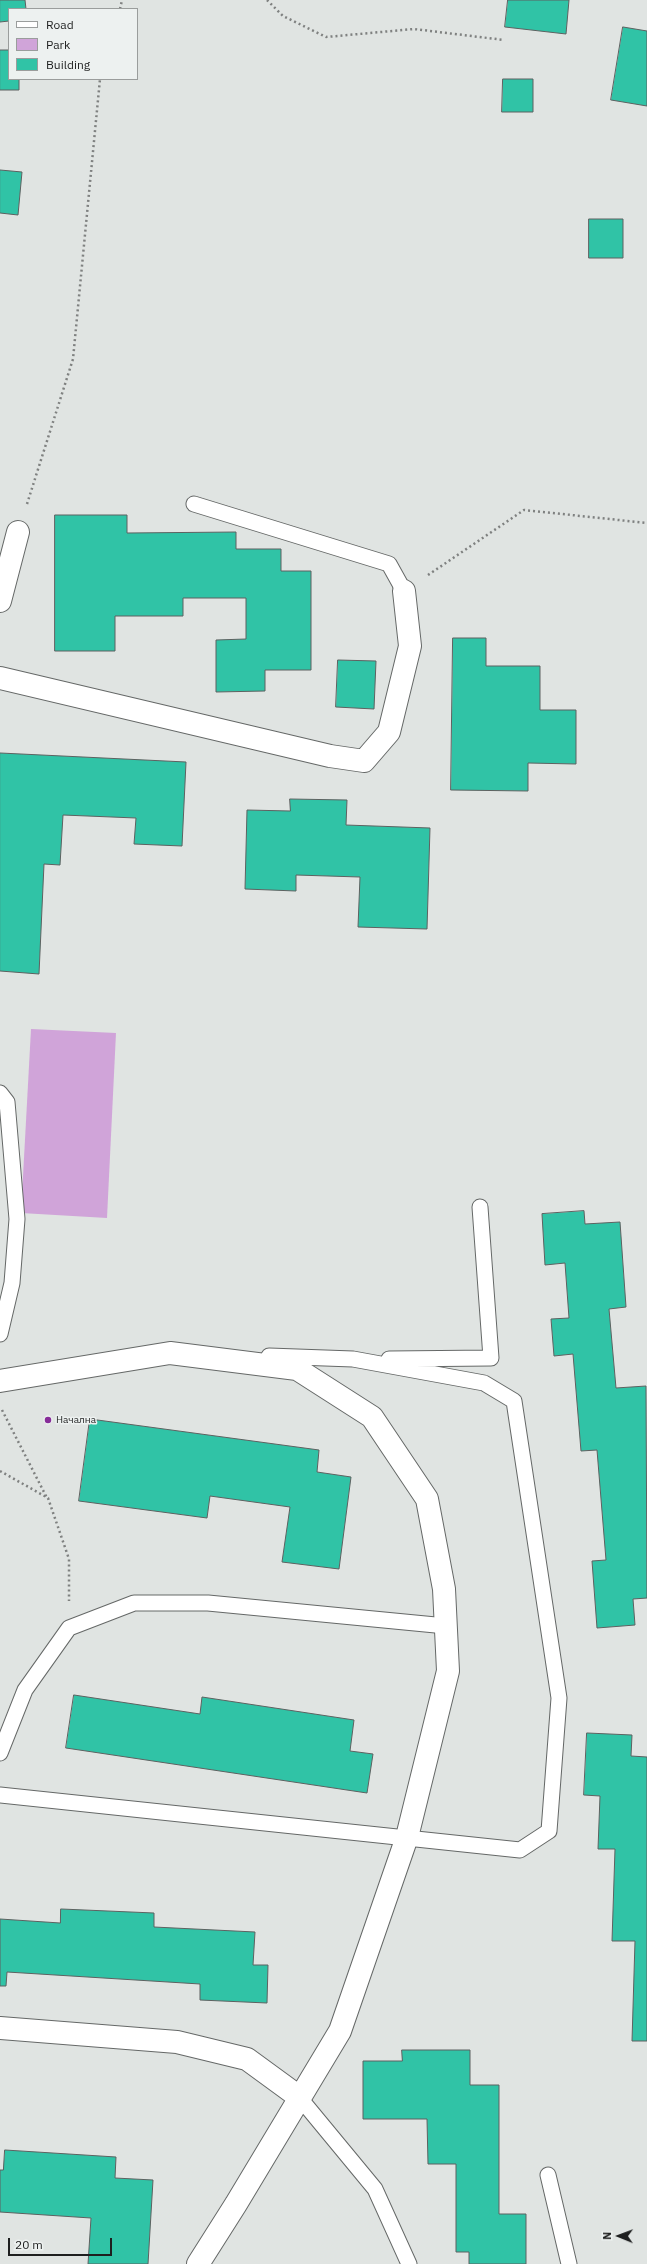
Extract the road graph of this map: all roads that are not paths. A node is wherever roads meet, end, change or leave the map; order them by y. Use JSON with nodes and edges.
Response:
{"nodes":[{"id":1,"x":194,"y":504,"type":"dead end"},
{"id":2,"x":18,"y":532,"type":"road end"},
{"id":3,"x":404,"y":591,"type":"joint"},
{"id":4,"x":0,"y":600,"type":"edge"},
{"id":5,"x":0,"y":678,"type":"edge"},
{"id":6,"x":0,"y":1093,"type":"edge"},
{"id":7,"x":480,"y":1207,"type":"dead end"},
{"id":8,"x":0,"y":1334,"type":"edge"},
{"id":9,"x":170,"y":1353,"type":"junction"},
{"id":10,"x":353,"y":1359,"type":"junction"},
{"id":11,"x":0,"y":1381,"type":"edge"},
{"id":12,"x":446,"y":1626,"type":"junction"},
{"id":13,"x":0,"y":1753,"type":"edge"},
{"id":14,"x":0,"y":1795,"type":"edge"},
{"id":15,"x":407,"y":1837,"type":"junction"},
{"id":16,"x":0,"y":2028,"type":"edge"},
{"id":17,"x":300,"y":2096,"type":"junction"},
{"id":18,"x":548,"y":2175,"type":"dead end"},
{"id":19,"x":198,"y":2264,"type":"edge"},
{"id":20,"x":409,"y":2264,"type":"edge"},
{"id":21,"x":569,"y":2264,"type":"edge"}],
"edges":[{"from":1,"to":3,"type":"lane"},
{"from":2,"to":4,"type":"street"},
{"from":3,"to":5,"type":"street"},
{"from":6,"to":8,"type":"lane"},
{"from":7,"to":10,"type":"lane"},
{"from":9,"to":10,"type":"lane"},
{"from":9,"to":11,"type":"street"},
{"from":9,"to":12,"type":"street"},
{"from":10,"to":15,"type":"lane"},
{"from":12,"to":13,"type":"lane"},
{"from":12,"to":15,"type":"street"},
{"from":14,"to":15,"type":"lane"},
{"from":15,"to":17,"type":"street"},
{"from":16,"to":17,"type":"street"},
{"from":17,"to":19,"type":"street"},
{"from":17,"to":20,"type":"lane"},
{"from":18,"to":21,"type":"lane"}]}
